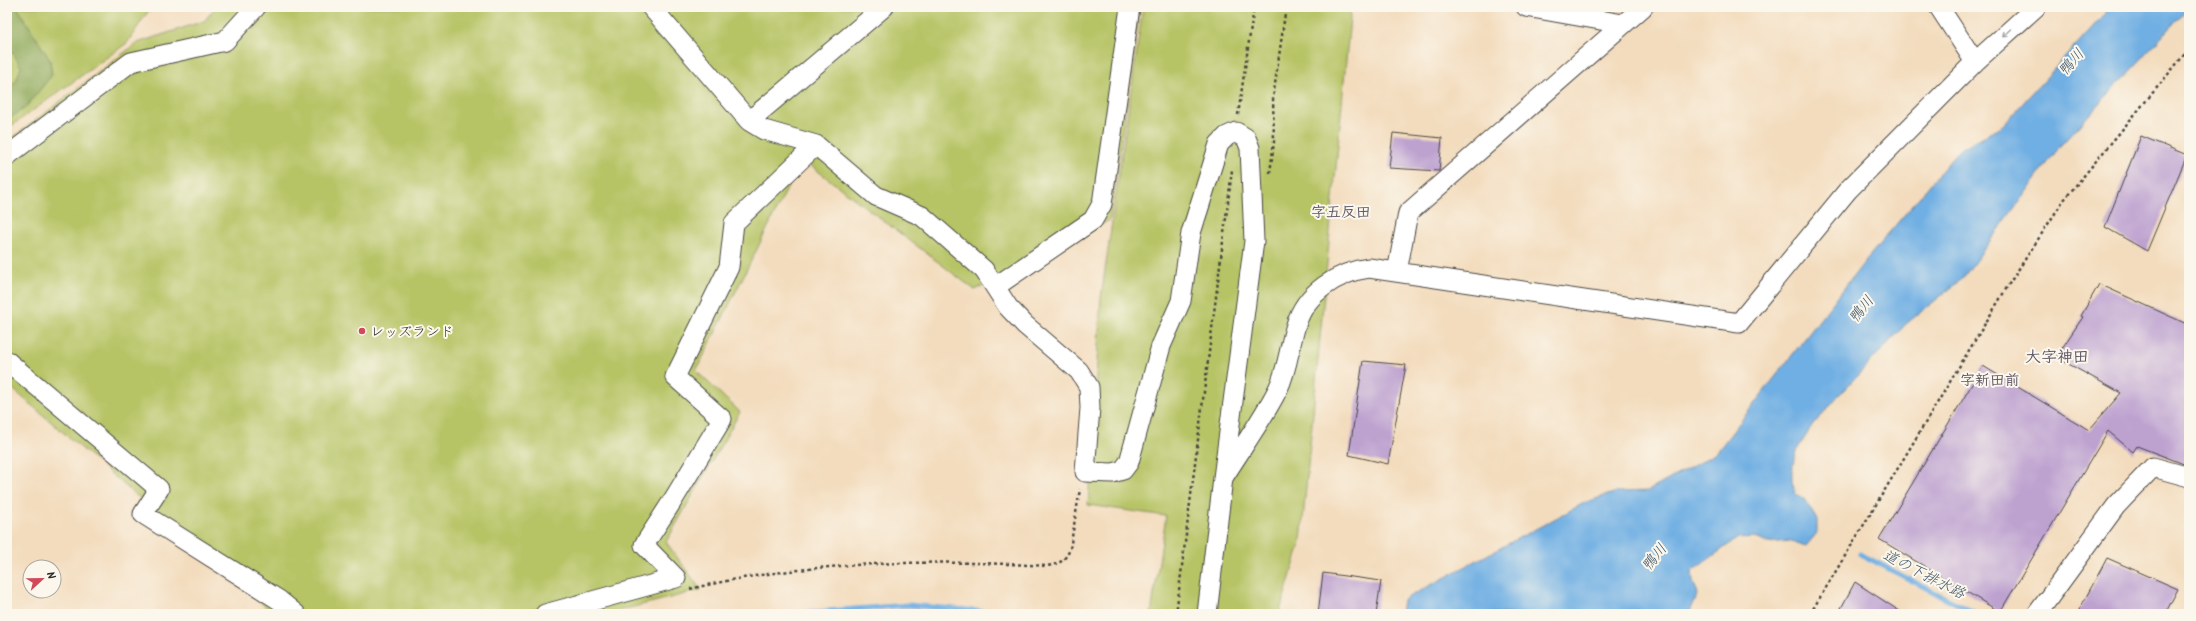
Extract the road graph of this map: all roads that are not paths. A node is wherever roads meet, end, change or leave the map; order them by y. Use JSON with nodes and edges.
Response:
{"nodes":[{"id":1,"x":256,"y":7,"type":"edge"},
{"id":2,"x":651,"y":7,"type":"edge"},
{"id":3,"x":884,"y":7,"type":"edge"},
{"id":4,"x":1130,"y":7,"type":"edge"},
{"id":5,"x":1526,"y":7,"type":"edge"},
{"id":6,"x":1643,"y":7,"type":"edge"},
{"id":7,"x":1940,"y":7,"type":"edge"},
{"id":8,"x":2036,"y":7,"type":"edge"},
{"id":9,"x":1623,"y":24,"type":"junction"},
{"id":10,"x":1975,"y":62,"type":"junction"},
{"id":11,"x":749,"y":121,"type":"junction"},
{"id":12,"x":816,"y":145,"type":"junction"},
{"id":13,"x":7,"y":156,"type":"edge"},
{"id":14,"x":1397,"y":272,"type":"junction"},
{"id":15,"x":995,"y":287,"type":"junction"},
{"id":16,"x":7,"y":361,"type":"edge"},
{"id":17,"x":2189,"y":477,"type":"edge"},
{"id":18,"x":1223,"y":478,"type":"junction"},
{"id":19,"x":296,"y":614,"type":"edge"},
{"id":20,"x":545,"y":614,"type":"edge"},
{"id":21,"x":1207,"y":614,"type":"edge"},
{"id":22,"x":2037,"y":614,"type":"edge"}],
"edges":[{"from":1,"to":13,"type":"street"},
{"from":2,"to":11,"type":"street"},
{"from":3,"to":11,"type":"street"},
{"from":4,"to":15,"type":"street"},
{"from":5,"to":9,"type":"street"},
{"from":6,"to":9,"type":"street"},
{"from":7,"to":10,"type":"street"},
{"from":8,"to":10,"type":"street","one_way":true},
{"from":9,"to":14,"type":"street"},
{"from":10,"to":14,"type":"street"},
{"from":11,"to":12,"type":"street"},
{"from":12,"to":15,"type":"street"},
{"from":12,"to":20,"type":"street"},
{"from":14,"to":18,"type":"street"},
{"from":15,"to":18,"type":"street"},
{"from":16,"to":19,"type":"street"},
{"from":17,"to":22,"type":"street"},
{"from":18,"to":21,"type":"street"}]}
